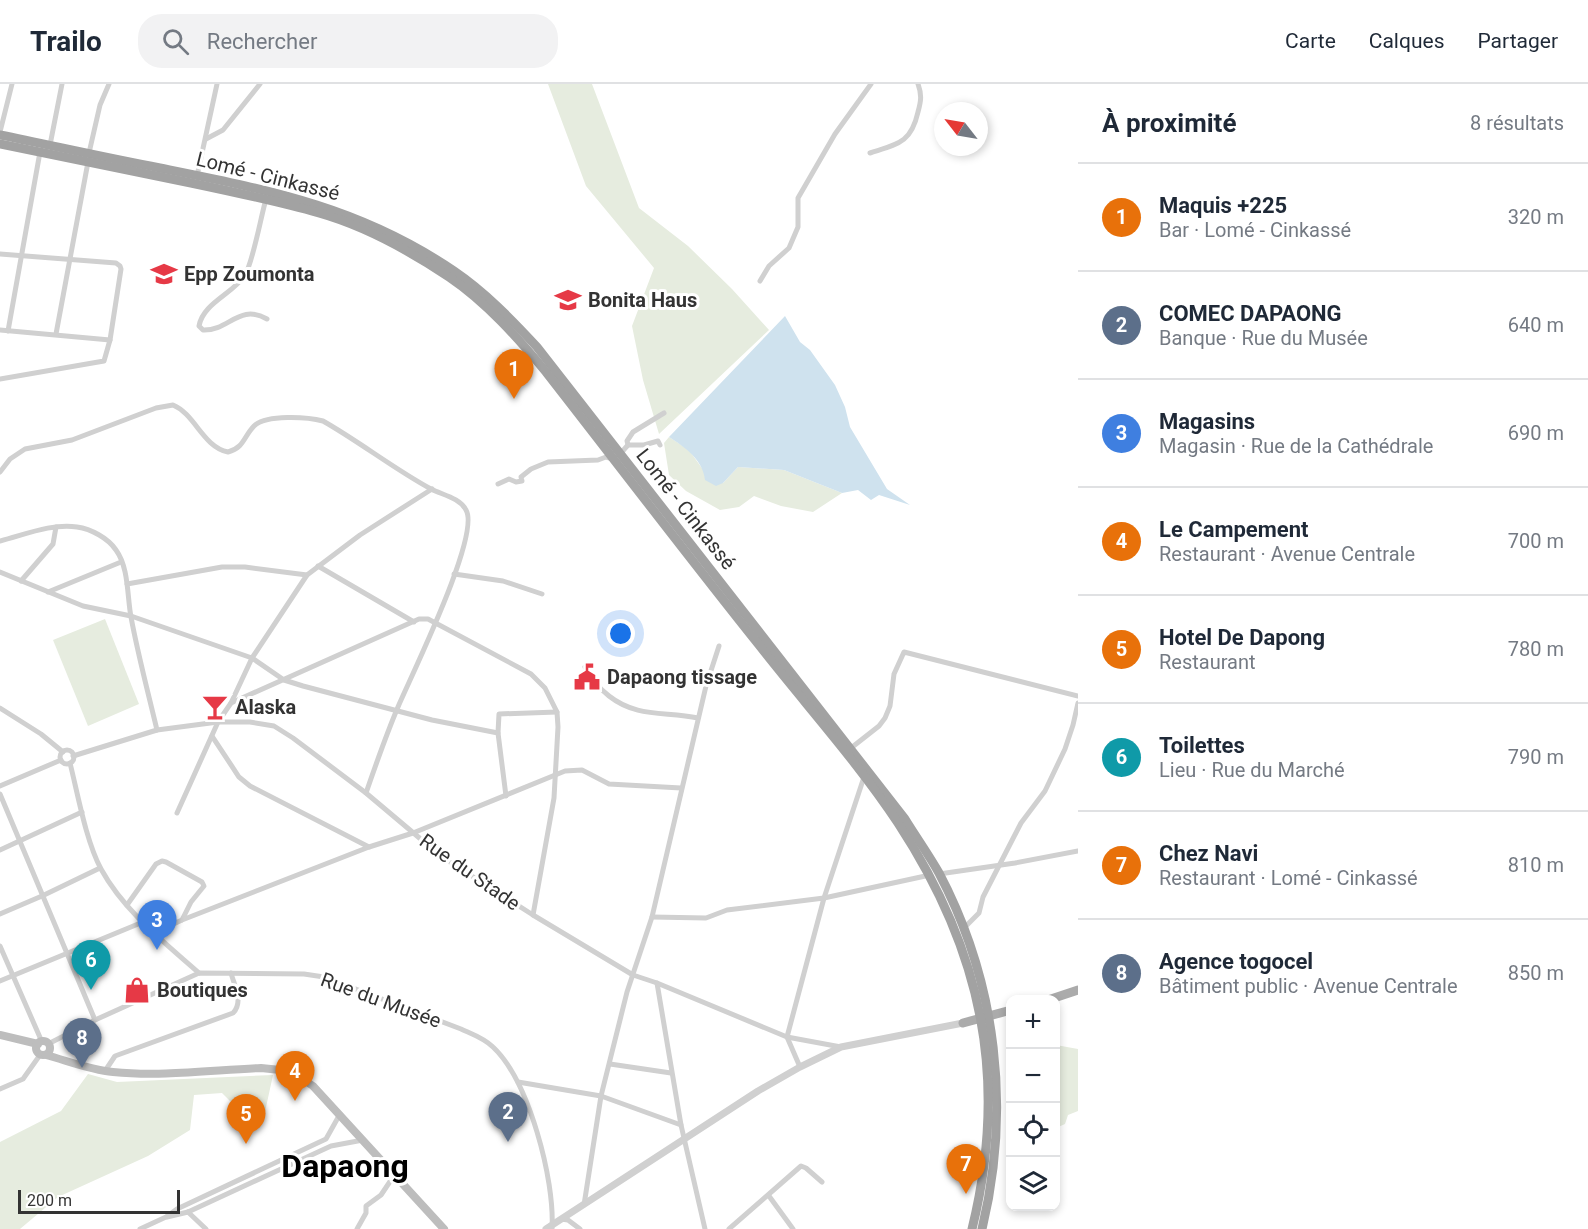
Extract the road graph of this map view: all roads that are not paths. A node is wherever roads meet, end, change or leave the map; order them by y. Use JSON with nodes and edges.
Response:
{"nodes":[{"id":1,"x":12,"y":84,"type":"edge"},
{"id":2,"x":62,"y":84,"type":"edge"},
{"id":3,"x":109,"y":84,"type":"edge"},
{"id":4,"x":217,"y":84,"type":"edge"},
{"id":5,"x":260,"y":84,"type":"edge"},
{"id":6,"x":871,"y":84,"type":"edge"},
{"id":7,"x":876,"y":84,"type":"edge"},
{"id":8,"x":918,"y":84,"type":"edge"},
{"id":9,"x":866,"y":91,"type":"junction"},
{"id":10,"x":0,"y":133,"type":"edge"},
{"id":11,"x":206,"y":139,"type":"junction"},
{"id":12,"x":0,"y":144,"type":"edge"},
{"id":13,"x":50,"y":145,"type":"junction"},
{"id":14,"x":40,"y":152,"type":"junction"},
{"id":15,"x":870,"y":153,"type":"dead end"},
{"id":16,"x":89,"y":157,"type":"junction"},
{"id":17,"x":152,"y":171,"type":"junction"},
{"id":18,"x":197,"y":176,"type":"junction"},
{"id":19,"x":266,"y":199,"type":"junction"},
{"id":20,"x":0,"y":254,"type":"edge"},
{"id":21,"x":20,"y":256,"type":"junction"},
{"id":22,"x":71,"y":259,"type":"junction"},
{"id":23,"x":453,"y":275,"type":"junction"},
{"id":24,"x":760,"y":281,"type":"dead end"},
{"id":25,"x":267,"y":318,"type":"dead end"},
{"id":26,"x":0,"y":330,"type":"edge"},
{"id":27,"x":8,"y":331,"type":"junction"},
{"id":28,"x":56,"y":334,"type":"junction"},
{"id":29,"x":110,"y":340,"type":"junction"},
{"id":30,"x":0,"y":379,"type":"edge"},
{"id":31,"x":663,"y":413,"type":"dead end"},
{"id":32,"x":628,"y":445,"type":"junction"},
{"id":33,"x":660,"y":446,"type":"dead end"},
{"id":34,"x":617,"y":457,"type":"junction"},
{"id":35,"x":0,"y":472,"type":"edge"},
{"id":36,"x":498,"y":484,"type":"dead end"},
{"id":37,"x":432,"y":489,"type":"junction"},
{"id":38,"x":56,"y":528,"type":"junction"},
{"id":39,"x":0,"y":541,"type":"edge"},
{"id":40,"x":121,"y":562,"type":"junction"},
{"id":41,"x":318,"y":566,"type":"junction"},
{"id":42,"x":0,"y":573,"type":"edge"},
{"id":43,"x":454,"y":573,"type":"junction"},
{"id":44,"x":307,"y":575,"type":"junction"},
{"id":45,"x":21,"y":581,"type":"junction"},
{"id":46,"x":127,"y":584,"type":"junction"},
{"id":47,"x":48,"y":592,"type":"junction"},
{"id":48,"x":543,"y":594,"type":"dead end"},
{"id":49,"x":131,"y":616,"type":"junction"},
{"id":50,"x":414,"y":622,"type":"junction"},
{"id":51,"x":436,"y":623,"type":"junction"},
{"id":52,"x":719,"y":646,"type":"dead end"},
{"id":53,"x":252,"y":658,"type":"junction"},
{"id":54,"x":585,"y":668,"type":"dead end"},
{"id":55,"x":284,"y":680,"type":"junction"},
{"id":56,"x":1078,"y":696,"type":"edge"},
{"id":57,"x":231,"y":703,"type":"junction"},
{"id":58,"x":1078,"y":703,"type":"edge"},
{"id":59,"x":0,"y":708,"type":"edge"},
{"id":60,"x":397,"y":710,"type":"junction"},
{"id":61,"x":557,"y":712,"type":"junction"},
{"id":62,"x":698,"y":718,"type":"junction"},
{"id":63,"x":218,"y":722,"type":"junction"},
{"id":64,"x":157,"y":730,"type":"junction"},
{"id":65,"x":498,"y":733,"type":"junction"},
{"id":66,"x":212,"y":736,"type":"junction"},
{"id":67,"x":851,"y":748,"type":"junction"},
{"id":68,"x":63,"y":752,"type":"junction"},
{"id":69,"x":73,"y":756,"type":"junction"},
{"id":70,"x":61,"y":760,"type":"junction"},
{"id":71,"x":70,"y":763,"type":"junction"},
{"id":72,"x":867,"y":775,"type":"junction"},
{"id":73,"x":555,"y":776,"type":"junction"},
{"id":74,"x":0,"y":786,"type":"edge"},
{"id":75,"x":681,"y":788,"type":"junction"},
{"id":76,"x":366,"y":793,"type":"junction"},
{"id":77,"x":0,"y":794,"type":"edge"},
{"id":78,"x":506,"y":796,"type":"junction"},
{"id":79,"x":82,"y":812,"type":"junction"},
{"id":80,"x":177,"y":813,"type":"dead end"},
{"id":81,"x":413,"y":833,"type":"junction"},
{"id":82,"x":19,"y":841,"type":"junction"},
{"id":83,"x":369,"y":848,"type":"junction"},
{"id":84,"x":0,"y":850,"type":"edge"},
{"id":85,"x":1078,"y":851,"type":"edge"},
{"id":86,"x":999,"y":865,"type":"junction"},
{"id":87,"x":100,"y":868,"type":"junction"},
{"id":88,"x":934,"y":874,"type":"junction"},
{"id":89,"x":42,"y":896,"type":"junction"},
{"id":90,"x":824,"y":898,"type":"junction"},
{"id":91,"x":127,"y":905,"type":"junction"},
{"id":92,"x":0,"y":914,"type":"edge"},
{"id":93,"x":533,"y":915,"type":"junction"},
{"id":94,"x":652,"y":916,"type":"junction"},
{"id":95,"x":182,"y":920,"type":"junction"},
{"id":96,"x":142,"y":922,"type":"junction"},
{"id":97,"x":963,"y":930,"type":"junction"},
{"id":98,"x":154,"y":933,"type":"junction"},
{"id":99,"x":0,"y":946,"type":"edge"},
{"id":100,"x":68,"y":953,"type":"junction"},
{"id":101,"x":200,"y":973,"type":"junction"},
{"id":102,"x":231,"y":973,"type":"junction"},
{"id":103,"x":633,"y":975,"type":"junction"},
{"id":104,"x":13,"y":976,"type":"junction"},
{"id":105,"x":0,"y":981,"type":"edge"},
{"id":106,"x":657,"y":983,"type":"junction"},
{"id":107,"x":1078,"y":990,"type":"edge"},
{"id":108,"x":1060,"y":995,"type":"edge"},
{"id":109,"x":1078,"y":996,"type":"edge"},
{"id":110,"x":1060,"y":1001,"type":"edge"},
{"id":111,"x":1006,"y":1013,"type":"edge"},
{"id":112,"x":985,"y":1018,"type":"junction"},
{"id":113,"x":95,"y":1020,"type":"junction"},
{"id":114,"x":963,"y":1023,"type":"joint"},
{"id":115,"x":4,"y":1036,"type":"edge"},
{"id":116,"x":787,"y":1037,"type":"junction"},
{"id":117,"x":841,"y":1047,"type":"junction"},
{"id":118,"x":43,"y":1048,"type":"junction"},
{"id":119,"x":610,"y":1064,"type":"junction"},
{"id":120,"x":800,"y":1067,"type":"junction"},
{"id":121,"x":105,"y":1071,"type":"junction"},
{"id":122,"x":671,"y":1073,"type":"junction"},
{"id":123,"x":518,"y":1082,"type":"junction"},
{"id":124,"x":0,"y":1089,"type":"edge"},
{"id":125,"x":601,"y":1096,"type":"junction"},
{"id":126,"x":340,"y":1114,"type":"junction"},
{"id":127,"x":681,"y":1125,"type":"junction"},
{"id":128,"x":363,"y":1140,"type":"junction"},
{"id":129,"x":684,"y":1140,"type":"junction"},
{"id":130,"x":822,"y":1182,"type":"dead end"},
{"id":131,"x":404,"y":1184,"type":"junction"},
{"id":132,"x":213,"y":1192,"type":"junction"},
{"id":133,"x":769,"y":1196,"type":"junction"},
{"id":134,"x":216,"y":1199,"type":"junction"},
{"id":135,"x":584,"y":1205,"type":"junction"},
{"id":136,"x":188,"y":1212,"type":"junction"},
{"id":137,"x":166,"y":1217,"type":"junction"},
{"id":138,"x":561,"y":1219,"type":"junction"},
{"id":139,"x":550,"y":1227,"type":"edge"},
{"id":140,"x":441,"y":1228,"type":"edge"},
{"id":141,"x":140,"y":1229,"type":"edge"},
{"id":142,"x":206,"y":1229,"type":"edge"},
{"id":143,"x":357,"y":1229,"type":"edge"},
{"id":144,"x":580,"y":1229,"type":"edge"},
{"id":145,"x":705,"y":1229,"type":"edge"},
{"id":146,"x":729,"y":1229,"type":"edge"},
{"id":147,"x":793,"y":1229,"type":"edge"},
{"id":148,"x":972,"y":1229,"type":"edge"},
{"id":149,"x":982,"y":1229,"type":"edge"}],
"edges":[{"from":1,"to":10,"type":"street"},
{"from":2,"to":13,"type":"street"},
{"from":3,"to":16,"type":"street"},
{"from":4,"to":11,"type":"street"},
{"from":5,"to":11,"type":"street"},
{"from":6,"to":9,"type":"street"},
{"from":7,"to":9,"type":"street"},
{"from":8,"to":15,"type":"street"},
{"from":9,"to":24,"type":"street"},
{"from":10,"to":13,"type":"highway","name":"Lomé - Cinkassé"},
{"from":11,"to":18,"type":"street"},
{"from":12,"to":14,"type":"highway","name":"Lomé - Cinkassé"},
{"from":13,"to":16,"type":"highway","name":"Lomé - Cinkassé"},
{"from":14,"to":16,"type":"highway","name":"Lomé - Cinkassé"},
{"from":14,"to":21,"type":"street"},
{"from":16,"to":17,"type":"highway","name":"Lomé - Cinkassé"},
{"from":16,"to":22,"type":"street"},
{"from":17,"to":18,"type":"highway","name":"Lomé - Cinkassé"},
{"from":17,"to":19,"type":"highway","name":"Lomé - Cinkassé"},
{"from":18,"to":23,"type":"highway","name":"Lomé - Cinkassé"},
{"from":19,"to":23,"type":"highway","name":"Lomé - Cinkassé"},
{"from":19,"to":25,"type":"street"},
{"from":20,"to":21,"type":"street"},
{"from":21,"to":22,"type":"street"},
{"from":21,"to":27,"type":"street"},
{"from":22,"to":28,"type":"street"},
{"from":22,"to":29,"type":"street"},
{"from":23,"to":34,"type":"highway","name":"Lomé - Cinkassé"},
{"from":26,"to":27,"type":"street"},
{"from":27,"to":28,"type":"street"},
{"from":28,"to":29,"type":"street"},
{"from":29,"to":30,"type":"street"},
{"from":31,"to":32,"type":"street"},
{"from":32,"to":33,"type":"street"},
{"from":32,"to":34,"type":"street"},
{"from":34,"to":36,"type":"street"},
{"from":34,"to":67,"type":"highway","name":"Lomé - Cinkassé"},
{"from":34,"to":72,"type":"highway","name":"Lomé - Cinkassé"},
{"from":35,"to":37,"type":"street"},
{"from":37,"to":41,"type":"street"},
{"from":37,"to":43,"type":"street"},
{"from":38,"to":39,"type":"street"},
{"from":38,"to":40,"type":"street"},
{"from":38,"to":45,"type":"street"},
{"from":40,"to":46,"type":"street"},
{"from":40,"to":47,"type":"street"},
{"from":41,"to":44,"type":"street"},
{"from":41,"to":50,"type":"street"},
{"from":42,"to":45,"type":"street"},
{"from":43,"to":48,"type":"street"},
{"from":43,"to":51,"type":"street"},
{"from":44,"to":46,"type":"street"},
{"from":44,"to":53,"type":"street"},
{"from":45,"to":47,"type":"street"},
{"from":46,"to":49,"type":"street"},
{"from":47,"to":49,"type":"street"},
{"from":49,"to":53,"type":"street"},
{"from":49,"to":64,"type":"street"},
{"from":50,"to":51,"type":"street"},
{"from":50,"to":55,"type":"street"},
{"from":51,"to":60,"type":"street"},
{"from":51,"to":61,"type":"street"},
{"from":52,"to":62,"type":"street"},
{"from":53,"to":55,"type":"street"},
{"from":53,"to":57,"type":"street"},
{"from":54,"to":62,"type":"street"},
{"from":55,"to":57,"type":"street"},
{"from":55,"to":60,"type":"street"},
{"from":56,"to":67,"type":"street"},
{"from":57,"to":63,"type":"street"},
{"from":58,"to":86,"type":"street"},
{"from":59,"to":68,"type":"street"},
{"from":60,"to":65,"type":"street"},
{"from":60,"to":76,"type":"street"},
{"from":61,"to":65,"type":"street"},
{"from":61,"to":73,"type":"street"},
{"from":62,"to":75,"type":"street"},
{"from":63,"to":64,"type":"street","name":"Rue du Stade"},
{"from":63,"to":66,"type":"street"},
{"from":63,"to":76,"type":"street","name":"Rue du Stade"},
{"from":64,"to":69,"type":"street","name":"Rue du Stade"},
{"from":65,"to":78,"type":"street"},
{"from":66,"to":80,"type":"street"},
{"from":66,"to":83,"type":"street"},
{"from":67,"to":72,"type":"highway","name":"Lomé - Cinkassé"},
{"from":68,"to":69,"type":"street"},
{"from":68,"to":70,"type":"street"},
{"from":69,"to":71,"type":"street"},
{"from":70,"to":71,"type":"street"},
{"from":70,"to":74,"type":"street"},
{"from":71,"to":79,"type":"street"},
{"from":72,"to":88,"type":"highway","name":"Lomé - Cinkassé"},
{"from":72,"to":90,"type":"street"},
{"from":73,"to":75,"type":"street"},
{"from":73,"to":78,"type":"street"},
{"from":73,"to":93,"type":"street"},
{"from":75,"to":94,"type":"street"},
{"from":76,"to":81,"type":"street","name":"Rue du Stade"},
{"from":77,"to":82,"type":"street"},
{"from":78,"to":81,"type":"street"},
{"from":79,"to":82,"type":"street"},
{"from":79,"to":87,"type":"street"},
{"from":81,"to":83,"type":"street"},
{"from":81,"to":93,"type":"street","name":"Rue du Stade"},
{"from":82,"to":84,"type":"street"},
{"from":82,"to":89,"type":"street"},
{"from":83,"to":95,"type":"street"},
{"from":85,"to":86,"type":"street"},
{"from":86,"to":88,"type":"street"},
{"from":86,"to":97,"type":"street"},
{"from":87,"to":89,"type":"street"},
{"from":87,"to":91,"type":"street"},
{"from":88,"to":90,"type":"street"},
{"from":88,"to":97,"type":"highway","name":"Lomé - Cinkassé"},
{"from":88,"to":112,"type":"highway","name":"Lomé - Cinkassé"},
{"from":89,"to":92,"type":"street"},
{"from":89,"to":100,"type":"street"},
{"from":90,"to":94,"type":"street"},
{"from":90,"to":116,"type":"street"},
{"from":91,"to":95,"type":"street"},
{"from":91,"to":96,"type":"street"},
{"from":93,"to":103,"type":"street","name":"Rue du Stade"},
{"from":94,"to":103,"type":"street"},
{"from":95,"to":98,"type":"street"},
{"from":96,"to":98,"type":"street"},
{"from":96,"to":100,"type":"street"},
{"from":97,"to":112,"type":"highway","name":"Lomé - Cinkassé"},
{"from":98,"to":101,"type":"street"},
{"from":99,"to":104,"type":"street"},
{"from":100,"to":104,"type":"street"},
{"from":100,"to":113,"type":"street"},
{"from":101,"to":102,"type":"street","name":"Rue du Musée"},
{"from":101,"to":113,"type":"street","name":"Rue du Musée"},
{"from":102,"to":121,"type":"street"},
{"from":102,"to":123,"type":"street","name":"Rue du Musée"},
{"from":103,"to":106,"type":"street","name":"Rue du Stade"},
{"from":103,"to":119,"type":"street"},
{"from":104,"to":105,"type":"street"},
{"from":104,"to":118,"type":"street"},
{"from":106,"to":116,"type":"street","name":"Rue du Stade"},
{"from":106,"to":122,"type":"street"},
{"from":107,"to":108,"type":"main road"},
{"from":109,"to":110,"type":"main road"},
{"from":111,"to":112,"type":"main road"},
{"from":112,"to":114,"type":"main road"},
{"from":112,"to":148,"type":"highway","name":"Lomé - Cinkassé"},
{"from":112,"to":149,"type":"highway","name":"Lomé - Cinkassé"},
{"from":113,"to":118,"type":"street","name":"Rue du Musée"},
{"from":114,"to":117,"type":"street"},
{"from":115,"to":118,"type":"main road"},
{"from":116,"to":117,"type":"street","name":"Rue du Stade"},
{"from":116,"to":120,"type":"street"},
{"from":117,"to":120,"type":"street"},
{"from":118,"to":121,"type":"main road"},
{"from":118,"to":124,"type":"street","name":"Rue du Musée"},
{"from":119,"to":122,"type":"street"},
{"from":119,"to":125,"type":"street"},
{"from":120,"to":129,"type":"street"},
{"from":121,"to":126,"type":"main road"},
{"from":122,"to":127,"type":"street"},
{"from":123,"to":125,"type":"street"},
{"from":123,"to":139,"type":"street","name":"Rue du Musée"},
{"from":125,"to":127,"type":"street"},
{"from":125,"to":135,"type":"street"},
{"from":126,"to":128,"type":"main road"},
{"from":126,"to":132,"type":"street"},
{"from":127,"to":129,"type":"street"},
{"from":128,"to":131,"type":"main road"},
{"from":128,"to":134,"type":"street"},
{"from":129,"to":135,"type":"street"},
{"from":129,"to":145,"type":"street"},
{"from":130,"to":133,"type":"street"},
{"from":131,"to":140,"type":"main road"},
{"from":131,"to":143,"type":"street"},
{"from":132,"to":134,"type":"street"},
{"from":132,"to":137,"type":"street"},
{"from":133,"to":146,"type":"street"},
{"from":133,"to":147,"type":"street"},
{"from":134,"to":136,"type":"street"},
{"from":135,"to":138,"type":"street"},
{"from":136,"to":137,"type":"street"},
{"from":136,"to":142,"type":"street"},
{"from":137,"to":141,"type":"street"},
{"from":138,"to":139,"type":"street"},
{"from":138,"to":144,"type":"street"}]}
